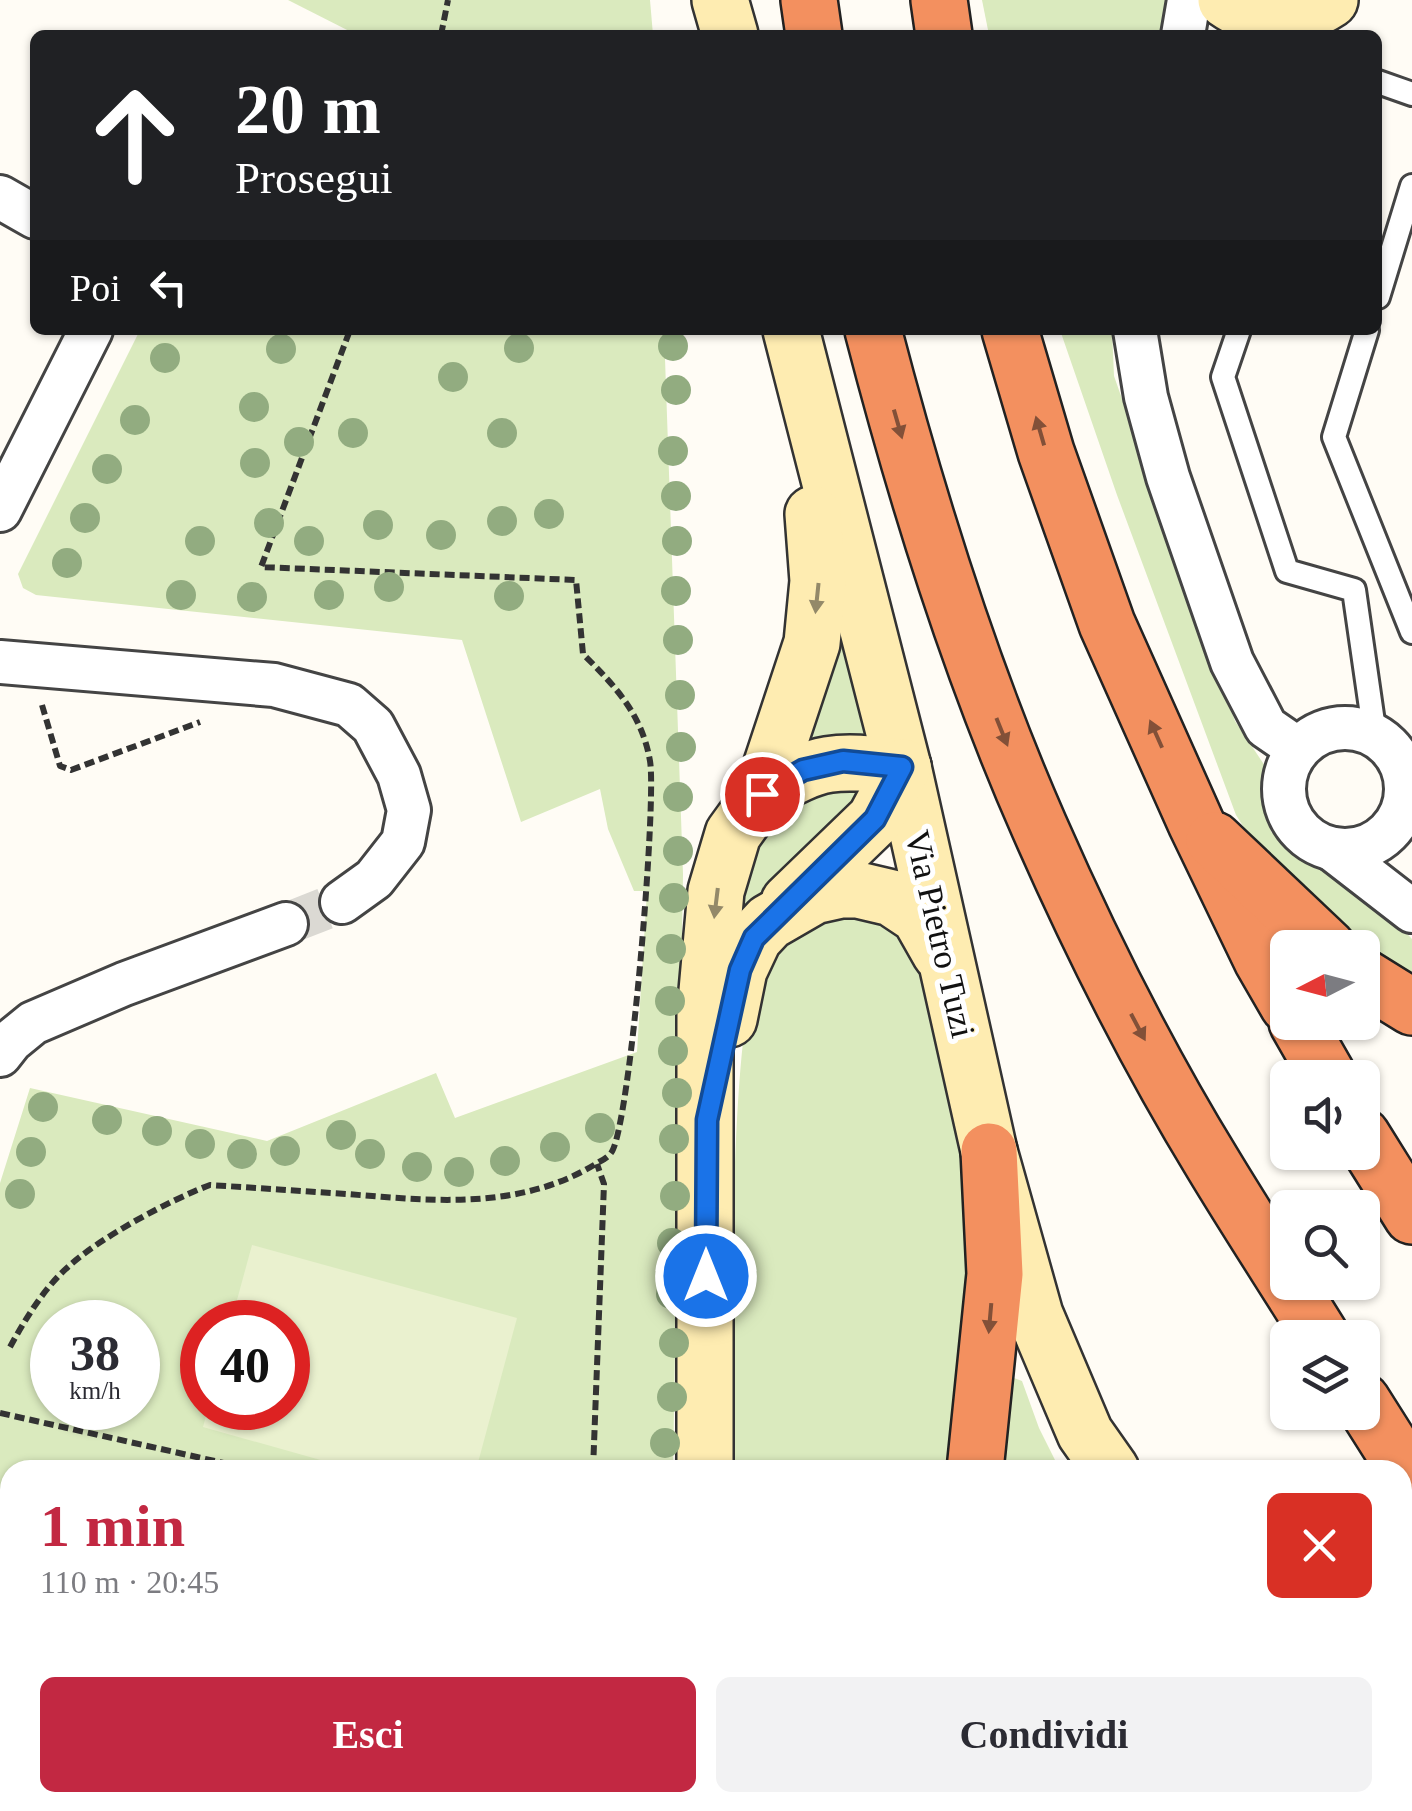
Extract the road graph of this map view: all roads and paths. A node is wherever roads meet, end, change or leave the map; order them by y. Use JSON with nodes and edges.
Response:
{"nodes":[{"id":1,"x":722,"y":0,"type":"edge"},
{"id":2,"x":753,"y":0,"type":"edge"},
{"id":3,"x":809,"y":0,"type":"edge"},
{"id":4,"x":939,"y":0,"type":"edge"},
{"id":5,"x":1189,"y":0,"type":"edge"},
{"id":6,"x":1330,"y":0,"type":"edge"},
{"id":7,"x":446,"y":2,"type":"edge"},
{"id":8,"x":1249,"y":18,"type":"edge"},
{"id":9,"x":441,"y":30,"type":"edge"},
{"id":10,"x":729,"y":30,"type":"edge"},
{"id":11,"x":756,"y":30,"type":"edge"},
{"id":12,"x":813,"y":30,"type":"edge"},
{"id":13,"x":943,"y":30,"type":"edge"},
{"id":14,"x":1184,"y":30,"type":"edge"},
{"id":15,"x":1382,"y":83,"type":"edge"},
{"id":16,"x":1412,"y":94,"type":"edge"},
{"id":17,"x":1412,"y":186,"type":"edge"},
{"id":18,"x":0,"y":196,"type":"edge"},
{"id":19,"x":30,"y":215,"type":"edge"},
{"id":20,"x":1382,"y":283,"type":"edge"},
{"id":21,"x":88,"y":335,"type":"edge"},
{"id":22,"x":776,"y":335,"type":"edge"},
{"id":23,"x":793,"y":335,"type":"edge"},
{"id":24,"x":808,"y":335,"type":"edge"},
{"id":25,"x":874,"y":335,"type":"edge"},
{"id":26,"x":1011,"y":335,"type":"edge"},
{"id":27,"x":1135,"y":335,"type":"edge"},
{"id":28,"x":1237,"y":335,"type":"edge"},
{"id":29,"x":1365,"y":335,"type":"edge"},
{"id":30,"x":808,"y":384,"type":"junction"},
{"id":31,"x":0,"y":510,"type":"edge"},
{"id":32,"x":1412,"y":632,"type":"edge"},
{"id":33,"x":1,"y":661,"type":"edge"},
{"id":34,"x":39,"y":694,"type":"dead end"},
{"id":35,"x":218,"y":716,"type":"dead end"},
{"id":36,"x":1375,"y":736,"type":"junction"},
{"id":37,"x":1298,"y":749,"type":"junction"},
{"id":38,"x":902,"y":767,"type":"junction"},
{"id":39,"x":762,"y":794,"type":"junction"},
{"id":40,"x":1401,"y":814,"type":"junction"},
{"id":41,"x":1196,"y":823,"type":"junction"},
{"id":42,"x":1332,"y":849,"type":"junction"},
{"id":43,"x":1412,"y":893,"type":"edge"},
{"id":44,"x":342,"y":902,"type":"tunnel mouth"},
{"id":45,"x":1412,"y":912,"type":"edge"},
{"id":46,"x":769,"y":922,"type":"junction"},
{"id":47,"x":286,"y":924,"type":"tunnel mouth"},
{"id":48,"x":1309,"y":930,"type":"edge"},
{"id":49,"x":948,"y":967,"type":"junction"},
{"id":50,"x":1270,"y":974,"type":"edge"},
{"id":51,"x":1380,"y":987,"type":"edge"},
{"id":52,"x":1412,"y":1007,"type":"edge"},
{"id":53,"x":0,"y":1055,"type":"edge"},
{"id":54,"x":707,"y":1120,"type":"junction"},
{"id":55,"x":989,"y":1151,"type":"junction"},
{"id":56,"x":1211,"y":1161,"type":"junction"},
{"id":57,"x":597,"y":1164,"type":"dead end"},
{"id":58,"x":1380,"y":1165,"type":"edge"},
{"id":59,"x":1412,"y":1216,"type":"edge"},
{"id":60,"x":1287,"y":1320,"type":"edge"},
{"id":61,"x":1311,"y":1320,"type":"edge"},
{"id":62,"x":0,"y":1413,"type":"edge"},
{"id":63,"x":1380,"y":1429,"type":"edge"},
{"id":64,"x":1351,"y":1430,"type":"edge"},
{"id":65,"x":210,"y":1460,"type":"edge"},
{"id":66,"x":594,"y":1460,"type":"edge"},
{"id":67,"x":704,"y":1460,"type":"edge"},
{"id":68,"x":976,"y":1460,"type":"edge"},
{"id":69,"x":1104,"y":1460,"type":"edge"},
{"id":70,"x":1368,"y":1460,"type":"edge"},
{"id":71,"x":1399,"y":1460,"type":"edge"}],
"edges":[{"from":1,"to":10,"type":"street"},
{"from":2,"to":11,"type":"street"},
{"from":3,"to":12,"type":"highway"},
{"from":4,"to":13,"type":"highway"},
{"from":5,"to":14,"type":"street"},
{"from":6,"to":8,"type":"street"},
{"from":7,"to":9,"type":"path"},
{"from":15,"to":16,"type":"lane"},
{"from":17,"to":20,"type":"lane"},
{"from":18,"to":19,"type":"street"},
{"from":21,"to":31,"type":"street"},
{"from":22,"to":39,"type":"street","one_way":true},
{"from":23,"to":30,"type":"street","name":"Via Pietro Tuzi"},
{"from":24,"to":30,"type":"street","name":"Via Pietro Tuzi"},
{"from":25,"to":56,"type":"highway","one_way":true},
{"from":41,"to":26,"type":"highway","one_way":true},
{"from":27,"to":37,"type":"street"},
{"from":28,"to":36,"type":"lane"},
{"from":29,"to":32,"type":"lane"},
{"from":30,"to":38,"type":"street","name":"Via Pietro Tuzi"},
{"from":33,"to":44,"type":"street"},
{"from":34,"to":35,"type":"path"},
{"from":36,"to":37,"type":"street"},
{"from":36,"to":40,"type":"street"},
{"from":37,"to":42,"type":"street"},
{"from":38,"to":39,"type":"street"},
{"from":38,"to":46,"type":"street"},
{"from":38,"to":49,"type":"street","name":"Via Pietro Tuzi"},
{"from":39,"to":54,"type":"street","one_way":true},
{"from":40,"to":42,"type":"street"},
{"from":40,"to":43,"type":"street"},
{"from":41,"to":48,"type":"highway"},
{"from":41,"to":50,"type":"highway"},
{"from":42,"to":45,"type":"street"},
{"from":46,"to":49,"type":"street"},
{"from":46,"to":54,"type":"street"},
{"from":47,"to":53,"type":"street"},
{"from":49,"to":55,"type":"street","name":"Via Pietro Tuzi"},
{"from":51,"to":52,"type":"highway"},
{"from":54,"to":67,"type":"street"},
{"from":55,"to":68,"type":"highway","one_way":true},
{"from":55,"to":69,"type":"street","name":"Via Pietro Tuzi"},
{"from":56,"to":60,"type":"highway"},
{"from":56,"to":61,"type":"highway"},
{"from":57,"to":66,"type":"path"},
{"from":58,"to":59,"type":"highway"},
{"from":62,"to":65,"type":"path"},
{"from":63,"to":71,"type":"highway"},
{"from":64,"to":70,"type":"highway"}]}
